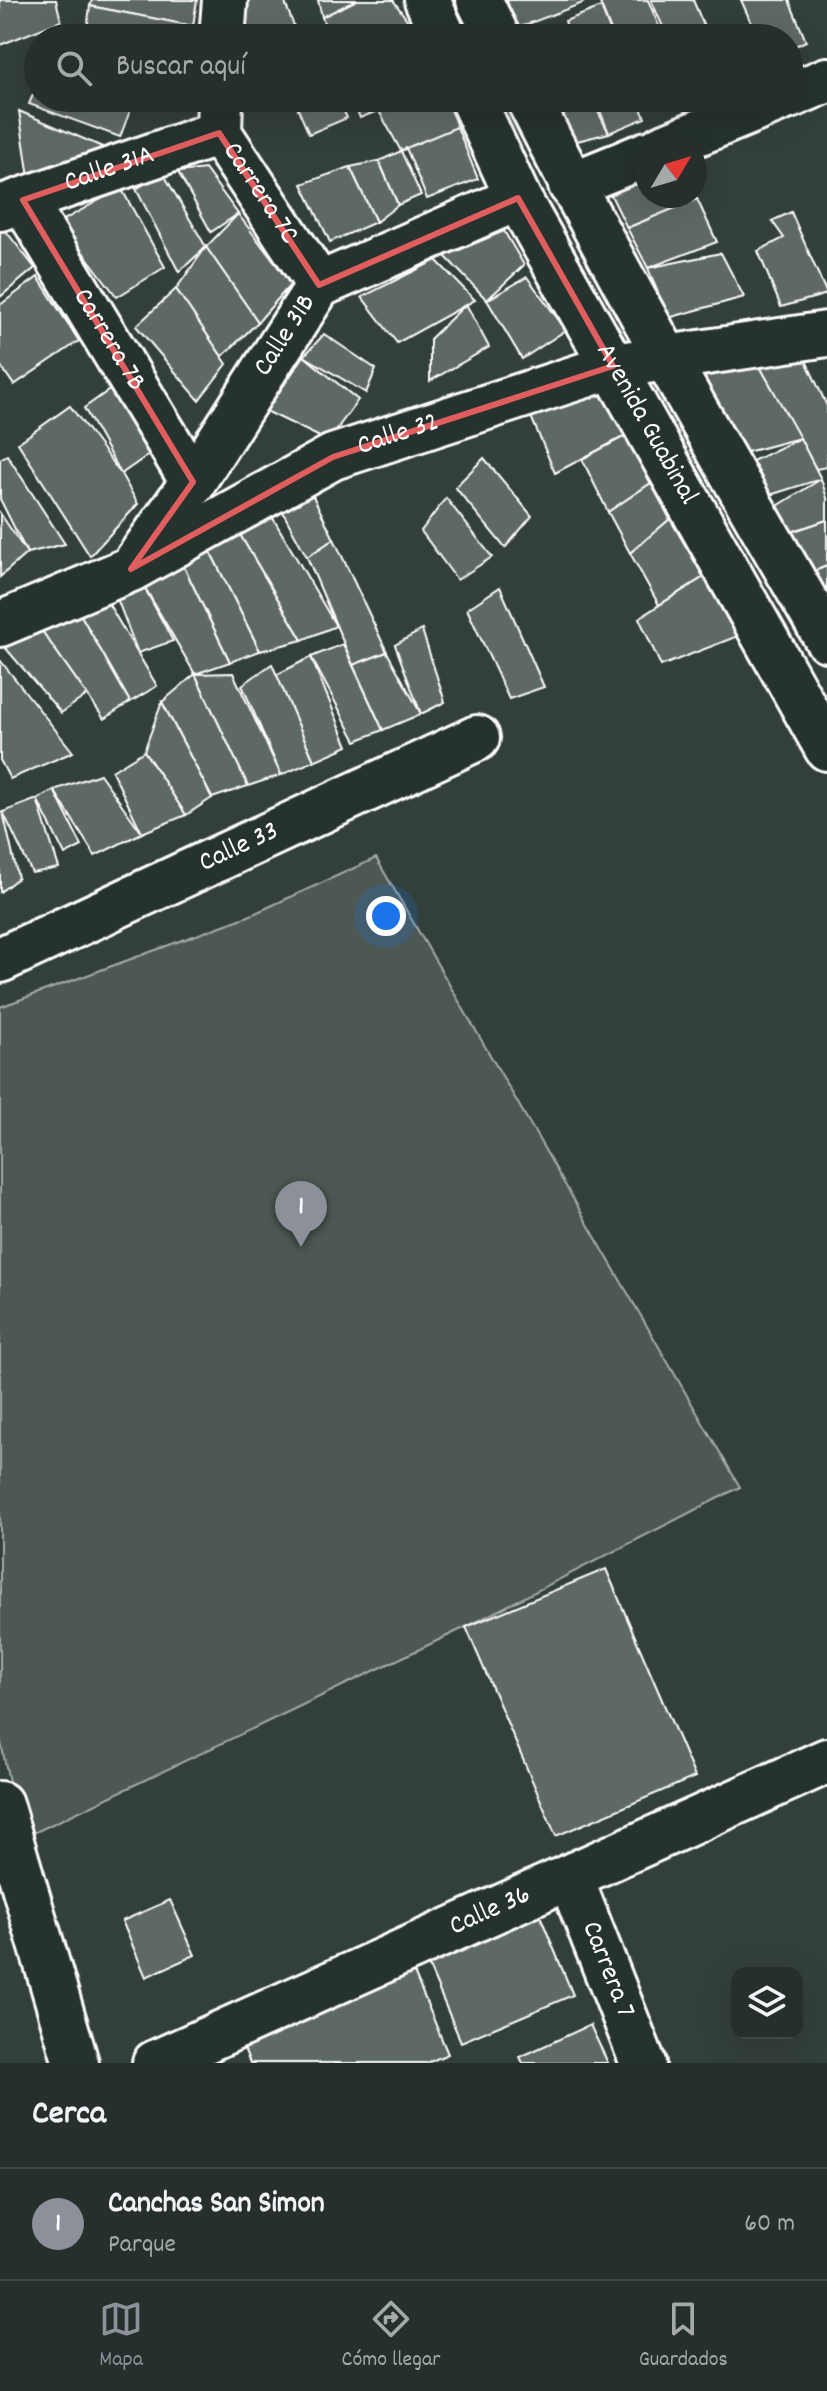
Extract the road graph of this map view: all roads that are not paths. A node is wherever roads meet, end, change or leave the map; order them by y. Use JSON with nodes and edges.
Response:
{"nodes":[{"id":1,"x":225,"y":0,"type":"edge"},
{"id":2,"x":427,"y":0,"type":"edge"},
{"id":3,"x":479,"y":0,"type":"edge"},
{"id":4,"x":223,"y":24,"type":"edge"},
{"id":5,"x":438,"y":24,"type":"edge"},
{"id":6,"x":491,"y":24,"type":"edge"},
{"id":7,"x":827,"y":80,"type":"edge"},
{"id":8,"x":803,"y":90,"type":"edge"},
{"id":9,"x":478,"y":112,"type":"edge"},
{"id":10,"x":535,"y":112,"type":"edge"},
{"id":11,"x":749,"y":112,"type":"edge"},
{"id":12,"x":220,"y":116,"type":"edge"},
{"id":13,"x":690,"y":136,"type":"edge"},
{"id":14,"x":635,"y":159,"type":"edge"},
{"id":15,"x":571,"y":185,"type":"junction"},
{"id":16,"x":518,"y":198,"type":"junction"},
{"id":17,"x":12,"y":204,"type":"edge"},
{"id":18,"x":319,"y":285,"type":"junction"},
{"id":19,"x":827,"y":334,"type":"edge"},
{"id":20,"x":666,"y":359,"type":"junction"},
{"id":21,"x":613,"y":366,"type":"junction"},
{"id":22,"x":193,"y":482,"type":"junction"},
{"id":23,"x":131,"y":569,"type":"junction"},
{"id":24,"x":0,"y":624,"type":"edge"},
{"id":25,"x":827,"y":639,"type":"edge"},
{"id":26,"x":477,"y":738,"type":"dead end"},
{"id":27,"x":827,"y":748,"type":"edge"},
{"id":28,"x":0,"y":960,"type":"edge"},
{"id":29,"x":827,"y":1761,"type":"edge"},
{"id":30,"x":0,"y":1804,"type":"edge"},
{"id":31,"x":570,"y":1877,"type":"junction"},
{"id":32,"x":207,"y":2052,"type":"edge"},
{"id":33,"x":76,"y":2063,"type":"edge"},
{"id":34,"x":155,"y":2063,"type":"edge"},
{"id":35,"x":643,"y":2063,"type":"edge"}],
"edges":[{"from":1,"to":4,"type":"street"},
{"from":2,"to":5,"type":"street"},
{"from":3,"to":6,"type":"street"},
{"from":7,"to":8,"type":"street"},
{"from":9,"to":16,"type":"street","name":"Avenida Guabinal"},
{"from":10,"to":15,"type":"street","name":"Avenida Guabinal"},
{"from":11,"to":13,"type":"street"},
{"from":12,"to":17,"type":"street","name":"Calle 31A"},
{"from":12,"to":18,"type":"street","name":"Carrera 7C"},
{"from":14,"to":15,"type":"street"},
{"from":15,"to":20,"type":"street","name":"Avenida Guabinal"},
{"from":16,"to":18,"type":"street","name":"Calle 31B"},
{"from":16,"to":21,"type":"street","name":"Avenida Guabinal"},
{"from":17,"to":22,"type":"street","name":"Carrera 7B"},
{"from":18,"to":22,"type":"street","name":"Calle 31B"},
{"from":19,"to":20,"type":"street","name":"Calle 32"},
{"from":20,"to":21,"type":"street","name":"Calle 32"},
{"from":20,"to":25,"type":"street","name":"Avenida Guabinal"},
{"from":21,"to":23,"type":"street","name":"Calle 32"},
{"from":21,"to":27,"type":"street","name":"Avenida Guabinal"},
{"from":22,"to":23,"type":"street","name":"Calle 31B"},
{"from":23,"to":24,"type":"street","name":"Calle 32"},
{"from":26,"to":28,"type":"street","name":"Calle 33"},
{"from":29,"to":31,"type":"street","name":"Calle 36"},
{"from":30,"to":33,"type":"street"},
{"from":31,"to":32,"type":"street","name":"Calle 36"},
{"from":31,"to":35,"type":"street","name":"Carrera 7"},
{"from":32,"to":34,"type":"street","name":"Calle 36"}]}
